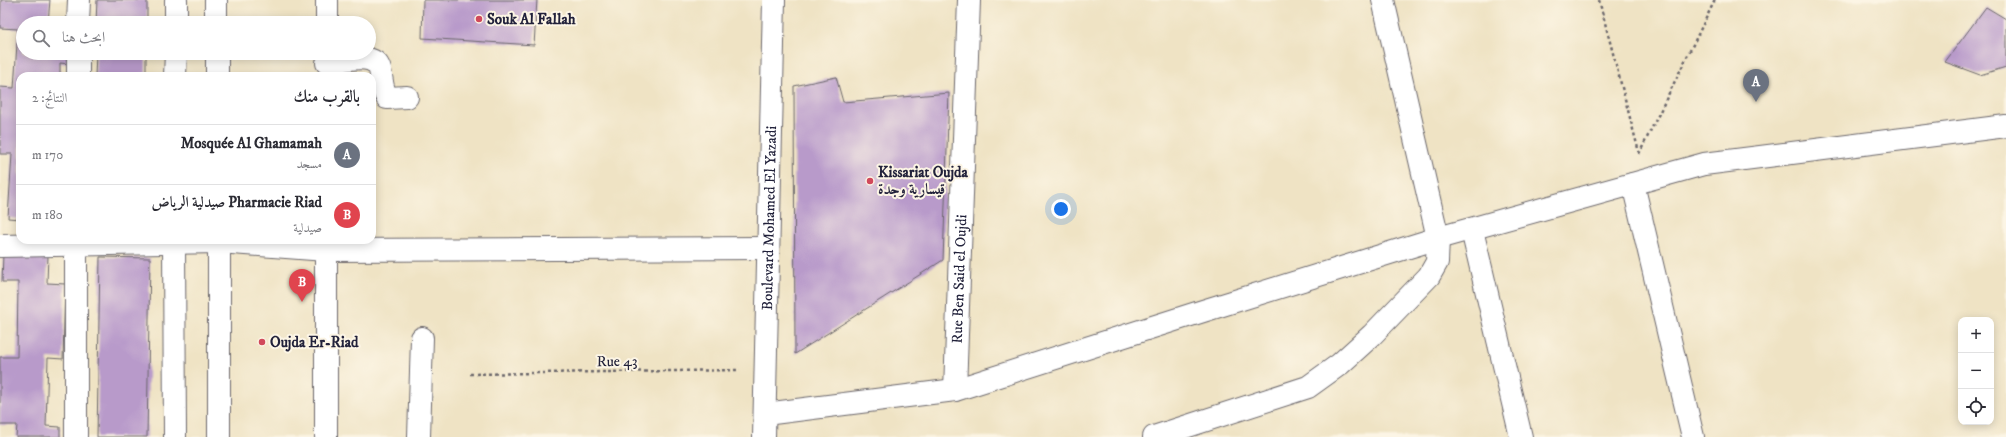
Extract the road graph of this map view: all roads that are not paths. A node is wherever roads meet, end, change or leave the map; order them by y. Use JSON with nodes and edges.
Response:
{"nodes":[{"id":1,"x":79,"y":0,"type":"edge"},
{"id":2,"x":176,"y":0,"type":"edge"},
{"id":3,"x":216,"y":0,"type":"edge"},
{"id":4,"x":327,"y":0,"type":"edge"},
{"id":5,"x":774,"y":0,"type":"edge"},
{"id":6,"x":969,"y":0,"type":"edge"},
{"id":7,"x":1383,"y":0,"type":"edge"},
{"id":8,"x":78,"y":16,"type":"edge"},
{"id":9,"x":176,"y":16,"type":"edge"},
{"id":10,"x":216,"y":16,"type":"edge"},
{"id":11,"x":327,"y":16,"type":"edge"},
{"id":12,"x":78,"y":60,"type":"edge"},
{"id":13,"x":176,"y":60,"type":"edge"},
{"id":14,"x":217,"y":60,"type":"edge"},
{"id":15,"x":353,"y":60,"type":"edge"},
{"id":16,"x":371,"y":60,"type":"edge"},
{"id":17,"x":327,"y":64,"type":"edge"},
{"id":18,"x":78,"y":72,"type":"edge"},
{"id":19,"x":175,"y":72,"type":"edge"},
{"id":20,"x":217,"y":72,"type":"edge"},
{"id":21,"x":407,"y":97,"type":"dead end"},
{"id":22,"x":2006,"y":126,"type":"edge"},
{"id":23,"x":1640,"y":182,"type":"junction"},
{"id":24,"x":1472,"y":230,"type":"junction"},
{"id":25,"x":1438,"y":238,"type":"junction"},
{"id":26,"x":51,"y":244,"type":"edge"},
{"id":27,"x":76,"y":244,"type":"edge"},
{"id":28,"x":174,"y":244,"type":"edge"},
{"id":29,"x":219,"y":244,"type":"edge"},
{"id":30,"x":299,"y":244,"type":"edge"},
{"id":31,"x":326,"y":245,"type":"edge"},
{"id":32,"x":0,"y":246,"type":"edge"},
{"id":33,"x":768,"y":248,"type":"junction"},
{"id":34,"x":422,"y":338,"type":"dead end"},
{"id":35,"x":955,"y":390,"type":"junction"},
{"id":36,"x":765,"y":414,"type":"junction"},
{"id":37,"x":76,"y":437,"type":"edge"},
{"id":38,"x":175,"y":437,"type":"edge"},
{"id":39,"x":219,"y":437,"type":"edge"},
{"id":40,"x":326,"y":437,"type":"edge"},
{"id":41,"x":419,"y":437,"type":"edge"},
{"id":42,"x":764,"y":437,"type":"edge"},
{"id":43,"x":1154,"y":437,"type":"edge"},
{"id":44,"x":1521,"y":437,"type":"edge"},
{"id":45,"x":1693,"y":437,"type":"edge"}],
"edges":[{"from":1,"to":8,"type":"street"},
{"from":2,"to":9,"type":"street"},
{"from":3,"to":10,"type":"street"},
{"from":4,"to":11,"type":"street"},
{"from":5,"to":33,"type":"street","name":"Boulevard Mohamed El Yazadi"},
{"from":6,"to":35,"type":"street","name":"Rue Ben Said el Oujdi"},
{"from":7,"to":25,"type":"street"},
{"from":12,"to":18,"type":"street"},
{"from":13,"to":19,"type":"street"},
{"from":14,"to":20,"type":"street"},
{"from":15,"to":17,"type":"street"},
{"from":16,"to":21,"type":"street"},
{"from":22,"to":23,"type":"street"},
{"from":23,"to":24,"type":"street"},
{"from":23,"to":45,"type":"street"},
{"from":24,"to":25,"type":"street"},
{"from":24,"to":44,"type":"street"},
{"from":25,"to":35,"type":"street"},
{"from":25,"to":43,"type":"street"},
{"from":26,"to":32,"type":"street"},
{"from":27,"to":37,"type":"street"},
{"from":28,"to":38,"type":"street"},
{"from":29,"to":39,"type":"street"},
{"from":30,"to":31,"type":"street"},
{"from":31,"to":33,"type":"street"},
{"from":31,"to":40,"type":"street"},
{"from":33,"to":36,"type":"street","name":"Boulevard Mohamed El Yazadi"},
{"from":34,"to":41,"type":"street"},
{"from":35,"to":36,"type":"street"},
{"from":36,"to":42,"type":"street","name":"Boulevard Mohamed El Yazadi"}]}
